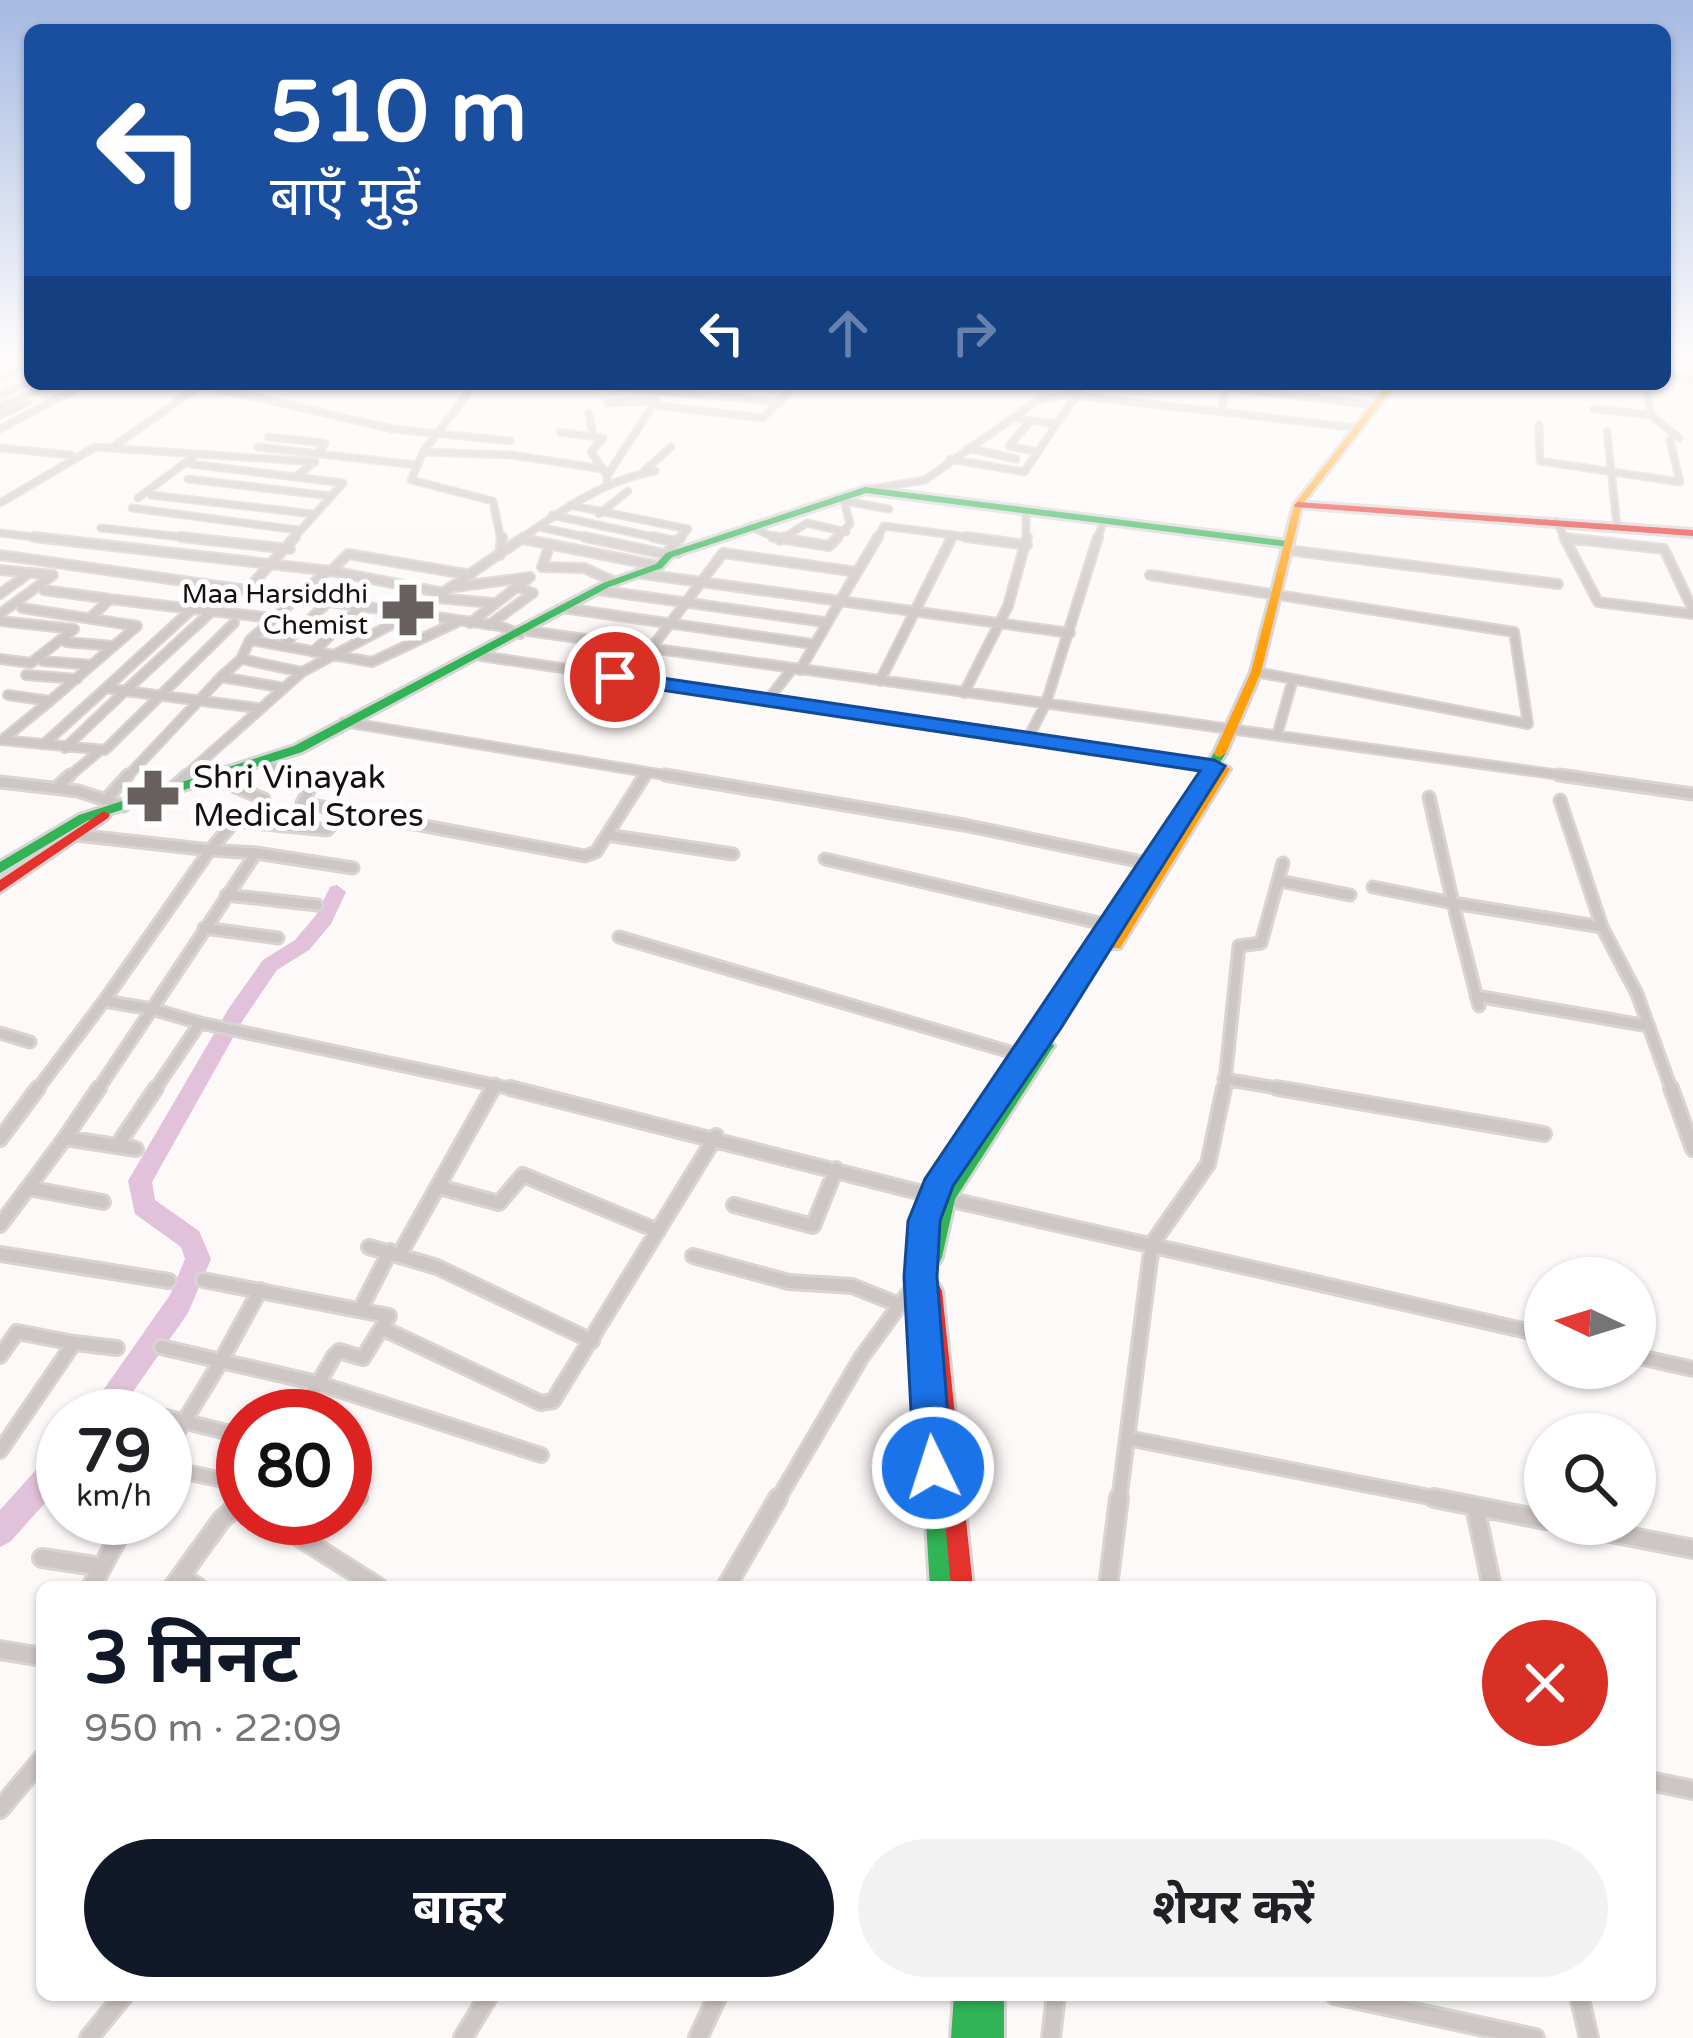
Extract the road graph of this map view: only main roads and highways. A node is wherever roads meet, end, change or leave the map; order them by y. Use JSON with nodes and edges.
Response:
{"nodes":[{"id":1,"x":1339,"y":452,"type":"edge"},
{"id":2,"x":1343,"y":452,"type":"edge"},
{"id":3,"x":1301,"y":506,"type":"junction"},
{"id":4,"x":1560,"y":528,"type":"junction"},
{"id":5,"x":1693,"y":536,"type":"edge"},
{"id":6,"x":1291,"y":547,"type":"junction"},
{"id":7,"x":1238,"y":729,"type":"junction"},
{"id":8,"x":107,"y":805,"type":"junction"},
{"id":9,"x":1173,"y":846,"type":"junction"},
{"id":10,"x":0,"y":868,"type":"edge"},
{"id":11,"x":0,"y":887,"type":"edge"},
{"id":12,"x":989,"y":1119,"type":"junction"},
{"id":13,"x":940,"y":1196,"type":"junction"},
{"id":14,"x":941,"y":1581,"type":"edge"},
{"id":15,"x":961,"y":1581,"type":"edge"},
{"id":16,"x":967,"y":2001,"type":"edge"},
{"id":17,"x":991,"y":2001,"type":"edge"},
{"id":18,"x":965,"y":2038,"type":"edge"},
{"id":19,"x":990,"y":2038,"type":"edge"}],
"edges":[{"from":1,"to":3,"type":"main road"},
{"from":2,"to":3,"type":"main road"},
{"from":3,"to":4,"type":"main road"},
{"from":3,"to":6,"type":"main road"},
{"from":4,"to":5,"type":"main road"},
{"from":4,"to":5,"type":"main road"},
{"from":6,"to":7,"type":"main road"},
{"from":6,"to":8,"type":"main road"},
{"from":7,"to":9,"type":"main road"},
{"from":7,"to":9,"type":"main road"},
{"from":8,"to":10,"type":"main road"},
{"from":8,"to":11,"type":"main road"},
{"from":9,"to":12,"type":"main road"},
{"from":9,"to":12,"type":"main road"},
{"from":12,"to":13,"type":"main road"},
{"from":13,"to":14,"type":"main road"},
{"from":13,"to":15,"type":"main road"},
{"from":16,"to":18,"type":"main road"},
{"from":17,"to":19,"type":"main road"}]}
